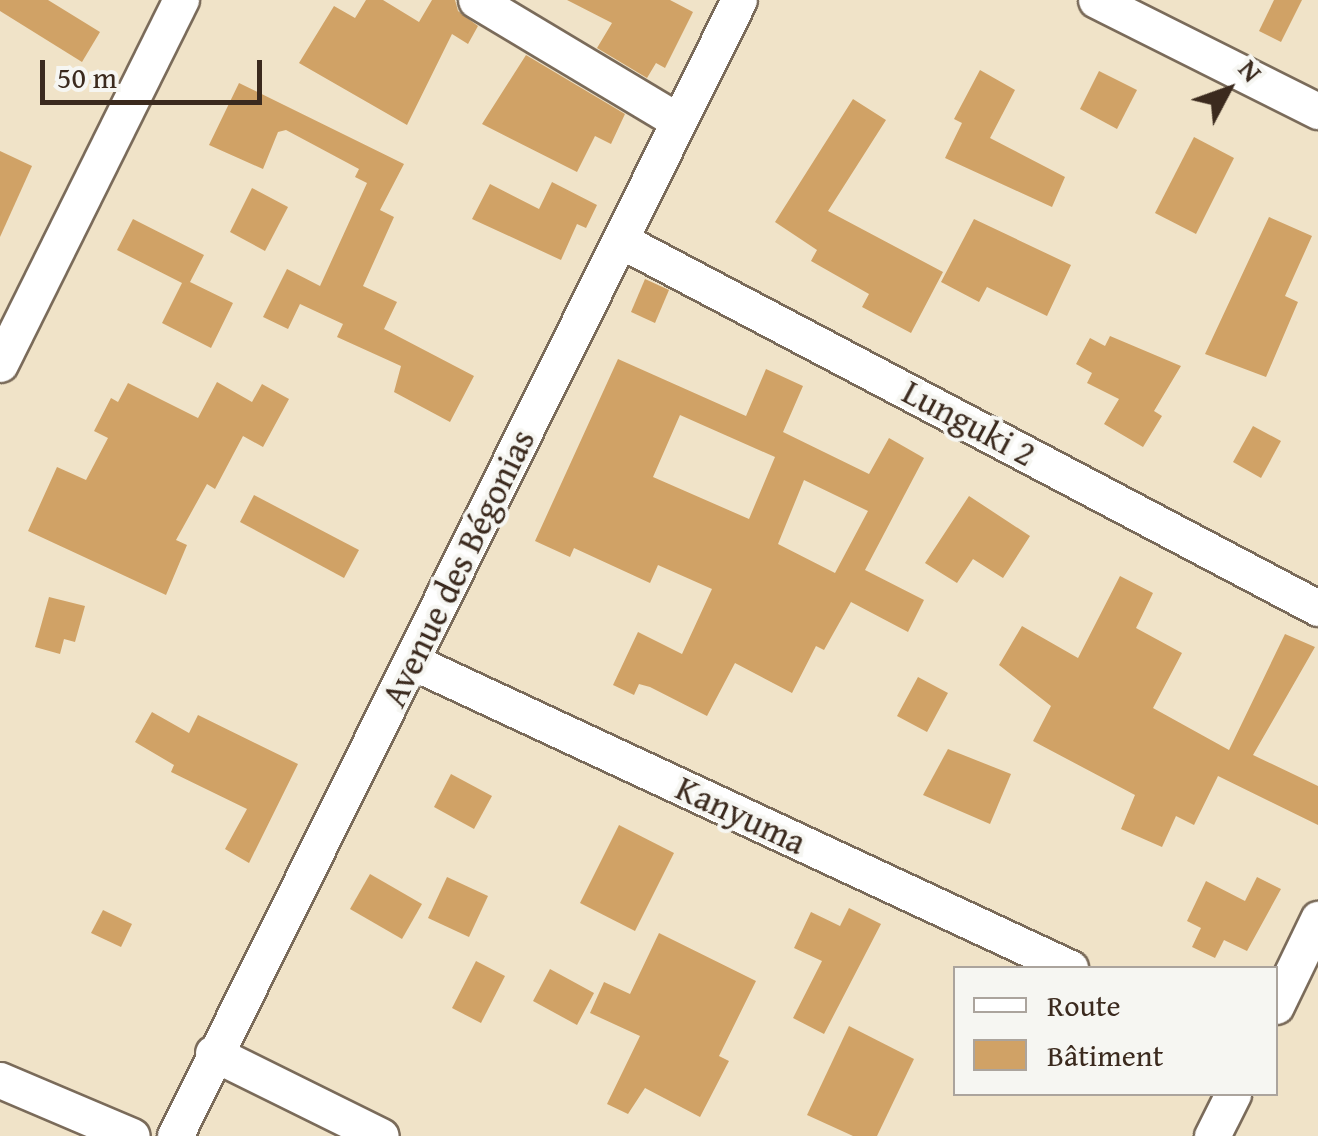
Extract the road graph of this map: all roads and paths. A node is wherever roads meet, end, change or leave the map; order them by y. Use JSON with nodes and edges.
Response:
{"nodes":[{"id":1,"x":181,"y":0,"type":"edge"},
{"id":2,"x":476,"y":0,"type":"edge"},
{"id":3,"x":739,"y":0,"type":"edge"},
{"id":4,"x":1096,"y":0,"type":"edge"},
{"id":5,"x":1318,"y":110,"type":"edge"},
{"id":6,"x":678,"y":121,"type":"junction"},
{"id":7,"x":620,"y":240,"type":"junction"},
{"id":8,"x":0,"y":364,"type":"edge"},
{"id":9,"x":1318,"y":608,"type":"edge"},
{"id":10,"x":413,"y":662,"type":"junction"},
{"id":11,"x":1318,"y":920,"type":"edge"},
{"id":12,"x":1066,"y":966,"type":"edge"},
{"id":13,"x":1278,"y":1002,"type":"edge"},
{"id":14,"x":213,"y":1052,"type":"junction"},
{"id":15,"x":0,"y":1080,"type":"edge"},
{"id":16,"x":1231,"y":1096,"type":"edge"},
{"id":17,"x":132,"y":1136,"type":"edge"},
{"id":18,"x":175,"y":1136,"type":"edge"},
{"id":19,"x":380,"y":1136,"type":"edge"},
{"id":20,"x":1212,"y":1136,"type":"edge"}],
"edges":[{"from":1,"to":8,"type":"street"},
{"from":2,"to":6,"type":"street"},
{"from":3,"to":6,"type":"street","name":"Avenue des Bégonias"},
{"from":4,"to":5,"type":"street"},
{"from":6,"to":7,"type":"street","name":"Avenue des Bégonias"},
{"from":7,"to":9,"type":"street","name":"Lunguki 2"},
{"from":7,"to":10,"type":"street","name":"Avenue des Bégonias"},
{"from":10,"to":12,"type":"street","name":"Kanyuma"},
{"from":10,"to":14,"type":"street","name":"Avenue des Bégonias"},
{"from":11,"to":13,"type":"street"},
{"from":14,"to":18,"type":"street","name":"Avenue des Bégonias"},
{"from":14,"to":19,"type":"street"},
{"from":15,"to":17,"type":"street"},
{"from":16,"to":20,"type":"street"}]}
